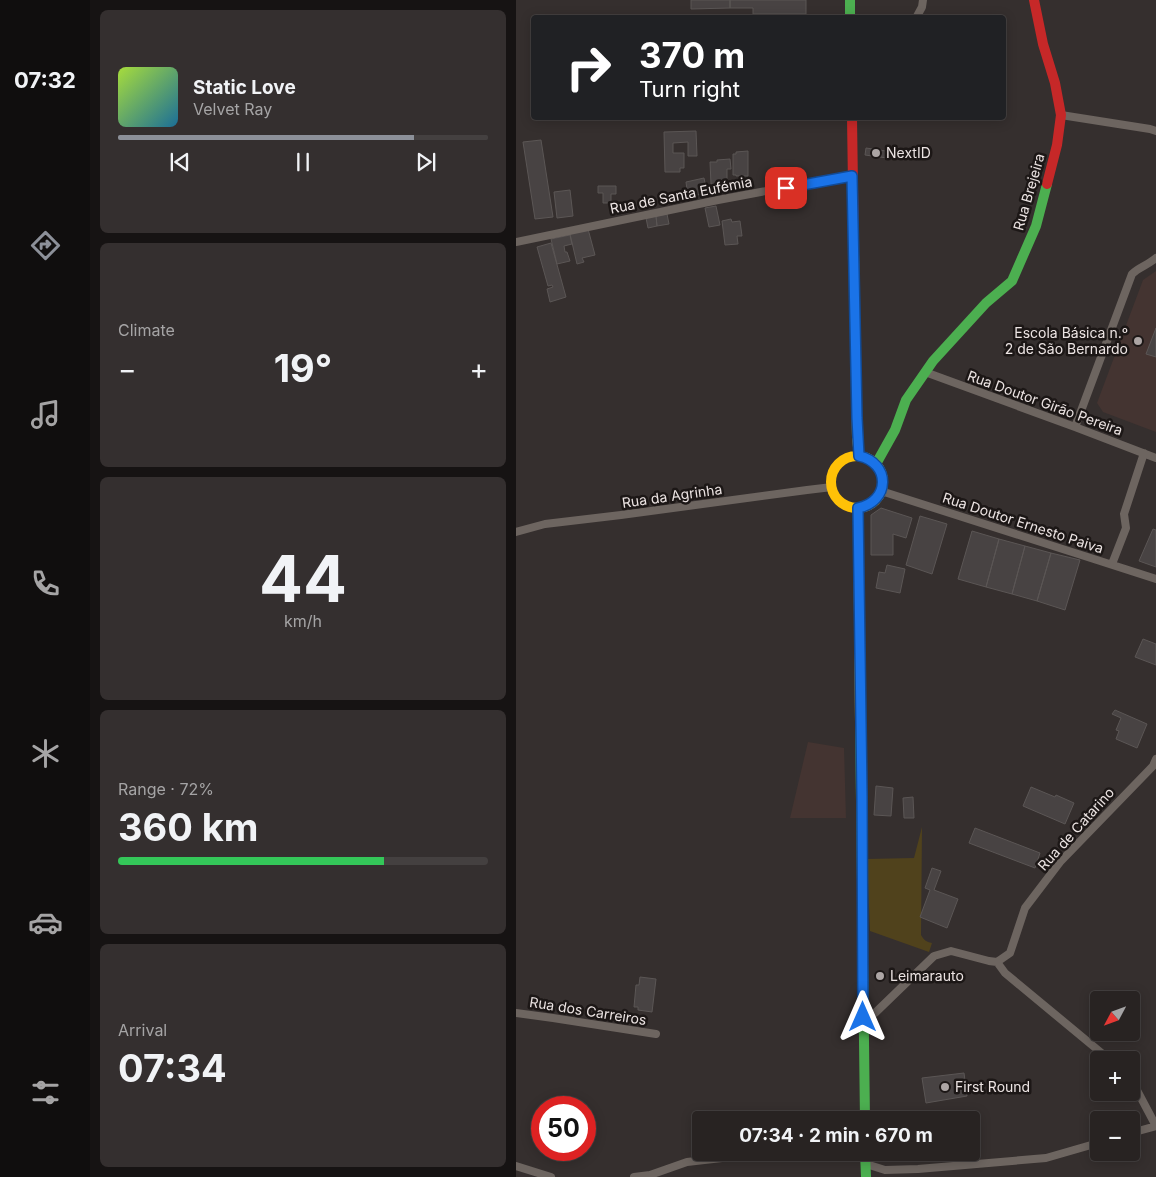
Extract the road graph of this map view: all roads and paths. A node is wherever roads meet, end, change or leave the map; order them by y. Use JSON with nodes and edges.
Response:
{"nodes":[{"id":1,"x":850,"y":0,"type":"edge"},
{"id":2,"x":923,"y":0,"type":"edge"},
{"id":3,"x":1034,"y":0,"type":"edge"},
{"id":4,"x":850,"y":15,"type":"edge"},
{"id":5,"x":918,"y":15,"type":"edge"},
{"id":6,"x":1061,"y":114,"type":"junction"},
{"id":7,"x":852,"y":120,"type":"edge"},
{"id":8,"x":1156,"y":131,"type":"edge"},
{"id":9,"x":852,"y":176,"type":"junction"},
{"id":10,"x":516,"y":242,"type":"edge"},
{"id":11,"x":1156,"y":258,"type":"edge"},
{"id":12,"x":925,"y":372,"type":"junction"},
{"id":13,"x":1075,"y":427,"type":"junction"},
{"id":14,"x":1144,"y":454,"type":"junction"},
{"id":15,"x":859,"y":456,"type":"junction"},
{"id":16,"x":1156,"y":458,"type":"edge"},
{"id":17,"x":876,"y":464,"type":"junction"},
{"id":18,"x":832,"y":487,"type":"junction"},
{"id":19,"x":881,"y":491,"type":"junction"},
{"id":20,"x":858,"y":508,"type":"junction"},
{"id":21,"x":516,"y":532,"type":"edge"},
{"id":22,"x":1112,"y":564,"type":"junction"},
{"id":23,"x":1156,"y":579,"type":"edge"},
{"id":24,"x":1156,"y":759,"type":"edge"},
{"id":25,"x":997,"y":962,"type":"junction"},
{"id":26,"x":516,"y":1013,"type":"edge"},
{"id":27,"x":863,"y":1017,"type":"junction"},
{"id":28,"x":656,"y":1034,"type":"dead end"},
{"id":29,"x":1099,"y":1051,"type":"edge"},
{"id":30,"x":1140,"y":1095,"type":"edge"},
{"id":31,"x":865,"y":1111,"type":"edge"},
{"id":32,"x":1156,"y":1126,"type":"edge"},
{"id":33,"x":1140,"y":1130,"type":"edge"},
{"id":34,"x":1090,"y":1144,"type":"edge"},
{"id":35,"x":696,"y":1161,"type":"edge"},
{"id":36,"x":866,"y":1161,"type":"edge"},
{"id":37,"x":866,"y":1164,"type":"junction"},
{"id":38,"x":516,"y":1166,"type":"edge"},
{"id":39,"x":652,"y":1175,"type":"edge"},
{"id":40,"x":551,"y":1177,"type":"edge"},
{"id":41,"x":634,"y":1177,"type":"edge"},
{"id":42,"x":866,"y":1177,"type":"edge"}],
"edges":[{"from":1,"to":4,"type":"main road"},
{"from":2,"to":5,"type":"street"},
{"from":3,"to":6,"type":"main road","name":"Rua Brejeira"},
{"from":6,"to":8,"type":"street"},
{"from":6,"to":12,"type":"main road","name":"Rua Brejeira"},
{"from":7,"to":9,"type":"main road"},
{"from":9,"to":10,"type":"street","name":"Rua de Santa Eufémia"},
{"from":9,"to":15,"type":"main road"},
{"from":11,"to":13,"type":"street"},
{"from":12,"to":13,"type":"street","name":"Rua Doutor Girão Pereira"},
{"from":12,"to":17,"type":"main road","name":"Rua Brejeira"},
{"from":13,"to":14,"type":"street","name":"Rua Doutor Girão Pereira"},
{"from":14,"to":16,"type":"street","name":"Rua Doutor Girão Pereira"},
{"from":14,"to":22,"type":"street"},
{"from":15,"to":17,"type":"main road"},
{"from":15,"to":18,"type":"main road"},
{"from":17,"to":19,"type":"main road"},
{"from":18,"to":20,"type":"main road"},
{"from":18,"to":21,"type":"street","name":"Rua da Agrinha"},
{"from":19,"to":20,"type":"main road"},
{"from":19,"to":22,"type":"street","name":"Rua Doutor Ernesto Paiva"},
{"from":20,"to":27,"type":"main road"},
{"from":22,"to":23,"type":"street","name":"Rua Doutor Ernesto Paiva"},
{"from":24,"to":25,"type":"street","name":"Rua de Catarino"},
{"from":25,"to":27,"type":"street"},
{"from":25,"to":29,"type":"street"},
{"from":26,"to":28,"type":"street","name":"Rua dos Carreiros"},
{"from":27,"to":31,"type":"main road"},
{"from":30,"to":32,"type":"street"},
{"from":32,"to":33,"type":"street"},
{"from":34,"to":37,"type":"street"},
{"from":35,"to":39,"type":"street"},
{"from":36,"to":37,"type":"main road"},
{"from":37,"to":42,"type":"main road"},
{"from":38,"to":40,"type":"street"},
{"from":39,"to":41,"type":"street"}]}
